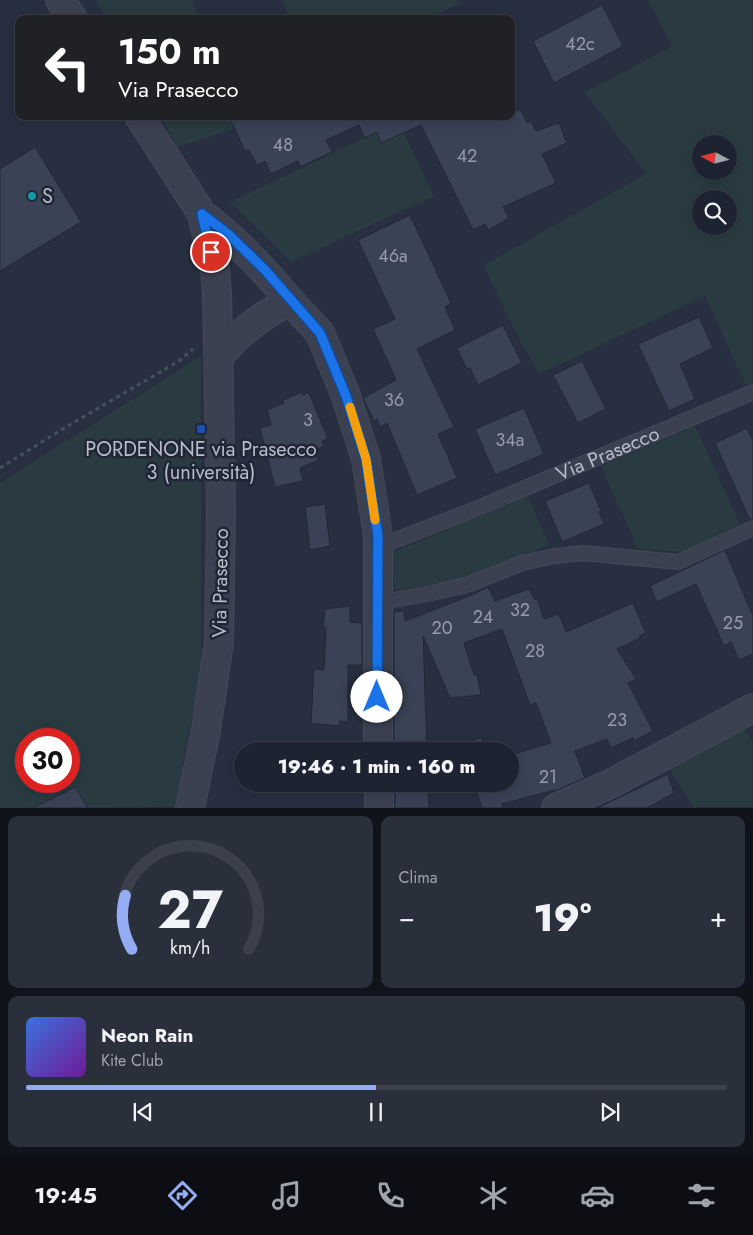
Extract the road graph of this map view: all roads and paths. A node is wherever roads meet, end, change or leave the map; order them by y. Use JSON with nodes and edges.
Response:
{"nodes":[{"id":1,"x":60,"y":0,"type":"edge"},
{"id":2,"x":70,"y":15,"type":"edge"},
{"id":3,"x":142,"y":120,"type":"edge"},
{"id":4,"x":202,"y":214,"type":"junction"},
{"id":5,"x":290,"y":301,"type":"junction"},
{"id":6,"x":219,"y":348,"type":"junction"},
{"id":7,"x":753,"y":392,"type":"edge"},
{"id":8,"x":0,"y":468,"type":"edge"},
{"id":9,"x":753,"y":528,"type":"edge"},
{"id":10,"x":378,"y":547,"type":"junction"},
{"id":11,"x":378,"y":603,"type":"junction"},
{"id":12,"x":753,"y":708,"type":"edge"},
{"id":13,"x":378,"y":742,"type":"edge"},
{"id":14,"x":379,"y":792,"type":"edge"},
{"id":15,"x":190,"y":808,"type":"edge"},
{"id":16,"x":379,"y":808,"type":"edge"},
{"id":17,"x":556,"y":808,"type":"edge"}],
"edges":[{"from":1,"to":2,"type":"street"},
{"from":3,"to":4,"type":"street","name":"Via Prasecco"},
{"from":4,"to":5,"type":"street","name":"Via Prasecco"},
{"from":4,"to":6,"type":"street","name":"Via Prasecco"},
{"from":5,"to":6,"type":"street"},
{"from":5,"to":10,"type":"street","name":"Via Prasecco"},
{"from":6,"to":8,"type":"path"},
{"from":6,"to":15,"type":"street","name":"Via Prasecco"},
{"from":7,"to":10,"type":"lane","name":"Via Prasecco"},
{"from":9,"to":11,"type":"lane"},
{"from":10,"to":11,"type":"street","name":"Via Prasecco"},
{"from":11,"to":13,"type":"street","name":"Via Prasecco"},
{"from":12,"to":17,"type":"street"},
{"from":14,"to":16,"type":"street"}]}
